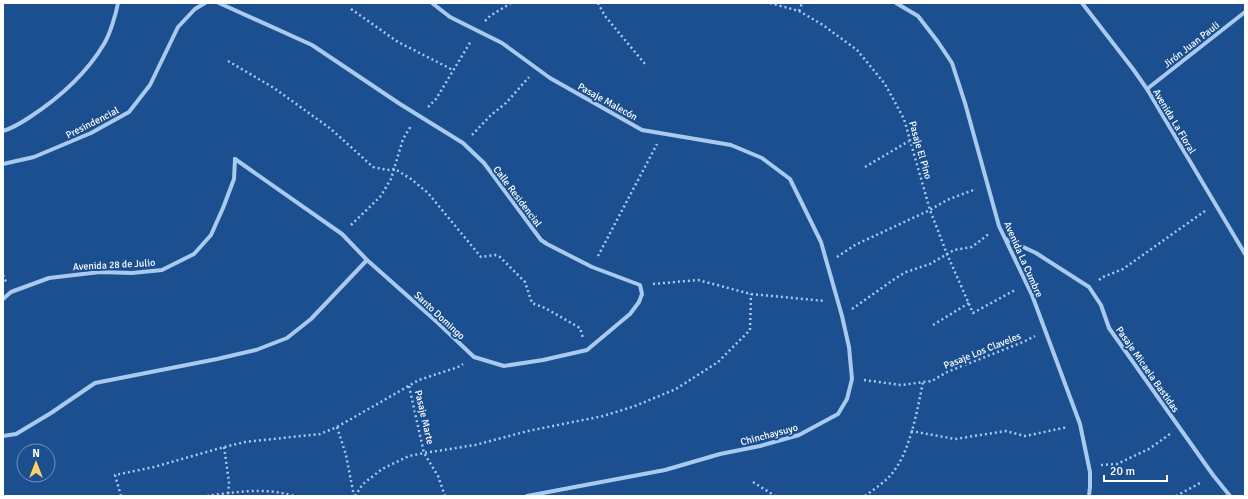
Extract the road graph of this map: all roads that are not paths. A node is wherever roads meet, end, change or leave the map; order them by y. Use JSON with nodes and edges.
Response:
{"nodes":[{"id":1,"x":118,"y":3,"type":"edge"},
{"id":2,"x":204,"y":3,"type":"edge"},
{"id":3,"x":219,"y":3,"type":"edge"},
{"id":4,"x":432,"y":3,"type":"edge"},
{"id":5,"x":896,"y":3,"type":"edge"},
{"id":6,"x":1082,"y":3,"type":"edge"},
{"id":7,"x":1245,"y":12,"type":"edge"},
{"id":8,"x":1146,"y":89,"type":"junction"},
{"id":9,"x":3,"y":132,"type":"edge"},
{"id":10,"x":235,"y":159,"type":"joint"},
{"id":11,"x":3,"y":164,"type":"edge"},
{"id":12,"x":790,"y":179,"type":"joint"},
{"id":13,"x":1005,"y":239,"type":"junction"},
{"id":14,"x":1245,"y":254,"type":"edge"},
{"id":15,"x":367,"y":260,"type":"junction"},
{"id":16,"x":640,"y":285,"type":"joint"},
{"id":17,"x":3,"y":299,"type":"edge"},
{"id":18,"x":3,"y":436,"type":"edge"},
{"id":19,"x":527,"y":496,"type":"edge"},
{"id":20,"x":1089,"y":496,"type":"edge"},
{"id":21,"x":1230,"y":496,"type":"edge"}],
"edges":[{"from":1,"to":9,"type":"street"},
{"from":2,"to":11,"type":"street","name":"Presindencial"},
{"from":3,"to":16,"type":"street","name":"Calle Residencial"},
{"from":4,"to":12,"type":"street","name":"Pasaje Malecón"},
{"from":5,"to":13,"type":"street","name":"Avenida La Cumbre"},
{"from":6,"to":8,"type":"street","name":"Avenida La Floral"},
{"from":7,"to":8,"type":"street","name":"Jirón Juan Pauli"},
{"from":8,"to":14,"type":"street","name":"Avenida La Floral"},
{"from":10,"to":15,"type":"street","name":"Santo Domingo"},
{"from":10,"to":17,"type":"street","name":"Avenida 28 de Julio"},
{"from":12,"to":19,"type":"street","name":"Chinchaysuyo"},
{"from":13,"to":20,"type":"street","name":"Avenida La Cumbre"},
{"from":13,"to":21,"type":"street","name":"Pasaje Micaela Bastidas"},
{"from":15,"to":16,"type":"street","name":"Santo Domingo"},
{"from":15,"to":18,"type":"street"}]}
